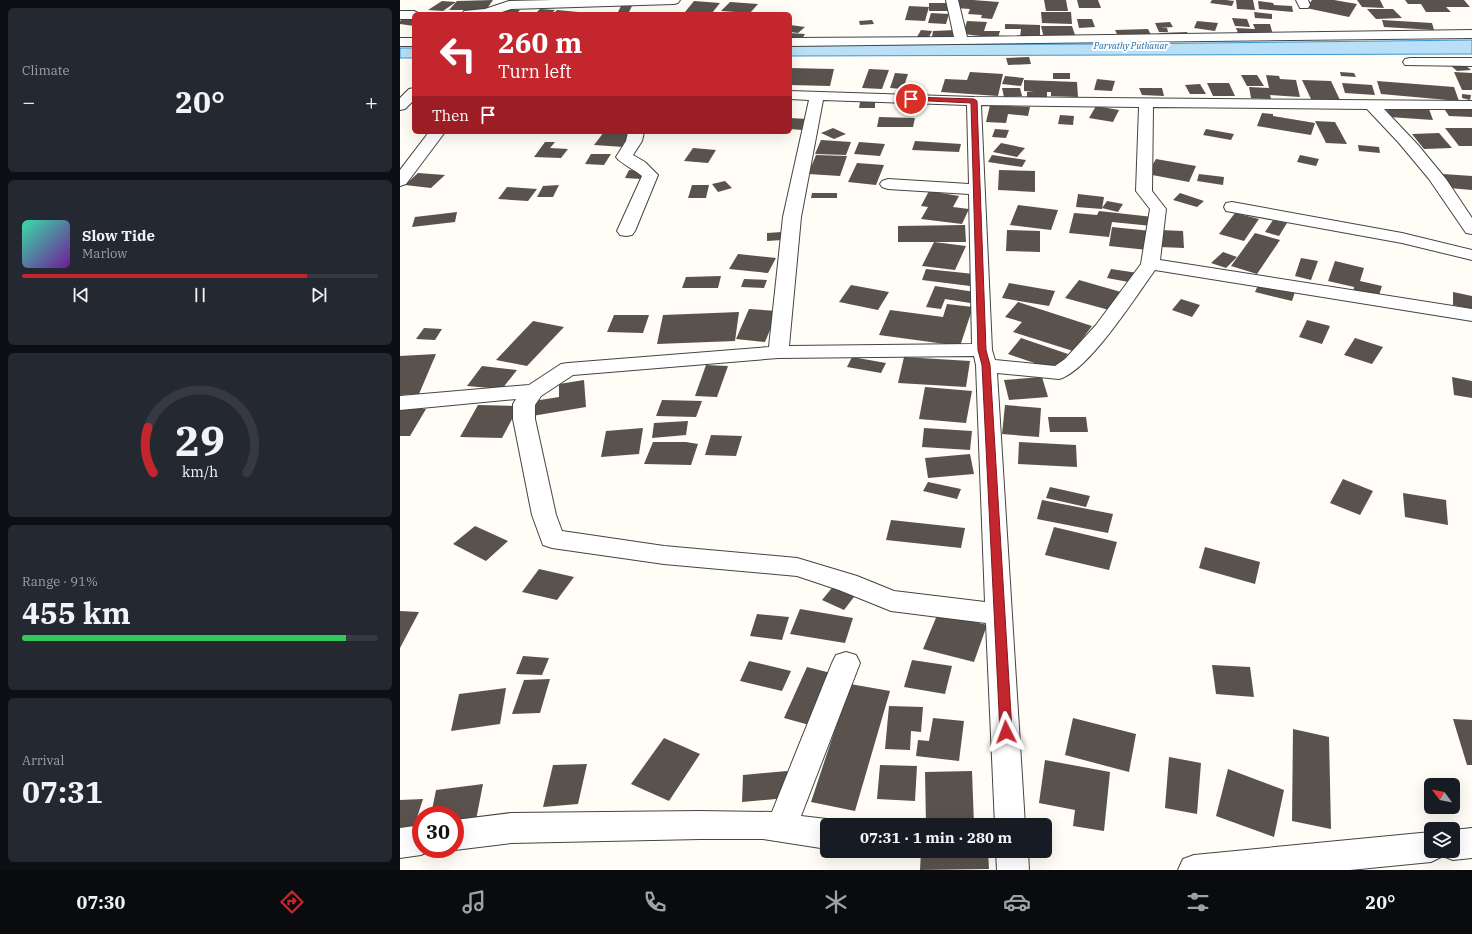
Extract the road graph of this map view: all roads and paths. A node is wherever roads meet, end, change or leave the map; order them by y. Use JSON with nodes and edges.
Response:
{"nodes":[{"id":1,"x":674,"y":0,"type":"edge"},
{"id":2,"x":952,"y":0,"type":"edge"},
{"id":3,"x":490,"y":12,"type":"edge"},
{"id":4,"x":400,"y":15,"type":"edge"},
{"id":5,"x":412,"y":15,"type":"edge"},
{"id":6,"x":1472,"y":34,"type":"edge"},
{"id":7,"x":961,"y":41,"type":"junction"},
{"id":8,"x":400,"y":42,"type":"edge"},
{"id":9,"x":412,"y":42,"type":"edge"},
{"id":10,"x":792,"y":42,"type":"edge"},
{"id":11,"x":1410,"y":62,"type":"dead end"},
{"id":12,"x":1472,"y":62,"type":"edge"},
{"id":13,"x":400,"y":90,"type":"edge"},
{"id":14,"x":412,"y":91,"type":"edge"},
{"id":15,"x":412,"y":93,"type":"edge"},
{"id":16,"x":792,"y":95,"type":"edge"},
{"id":17,"x":816,"y":96,"type":"junction"},
{"id":18,"x":974,"y":101,"type":"junction"},
{"id":19,"x":1146,"y":103,"type":"junction"},
{"id":20,"x":1472,"y":104,"type":"edge"},
{"id":21,"x":1372,"y":105,"type":"junction"},
{"id":22,"x":400,"y":106,"type":"edge"},
{"id":23,"x":435,"y":134,"type":"edge"},
{"id":24,"x":636,"y":134,"type":"edge"},
{"id":25,"x":400,"y":181,"type":"edge"},
{"id":26,"x":888,"y":184,"type":"dead end"},
{"id":27,"x":977,"y":190,"type":"junction"},
{"id":28,"x":1232,"y":207,"type":"dead end"},
{"id":29,"x":1472,"y":229,"type":"edge"},
{"id":30,"x":626,"y":231,"type":"dead end"},
{"id":31,"x":1472,"y":255,"type":"edge"},
{"id":32,"x":1150,"y":264,"type":"junction"},
{"id":33,"x":1472,"y":314,"type":"edge"},
{"id":34,"x":778,"y":352,"type":"junction"},
{"id":35,"x":984,"y":358,"type":"junction"},
{"id":36,"x":534,"y":391,"type":"junction"},
{"id":37,"x":400,"y":402,"type":"edge"},
{"id":38,"x":999,"y":614,"type":"junction"},
{"id":39,"x":846,"y":663,"type":"dead end"},
{"id":40,"x":1010,"y":818,"type":"edge"},
{"id":41,"x":781,"y":828,"type":"junction"},
{"id":42,"x":820,"y":833,"type":"edge"},
{"id":43,"x":464,"y":834,"type":"edge"},
{"id":44,"x":412,"y":841,"type":"edge"},
{"id":45,"x":400,"y":843,"type":"edge"},
{"id":46,"x":1472,"y":843,"type":"edge"},
{"id":47,"x":1460,"y":844,"type":"edge"},
{"id":48,"x":1424,"y":848,"type":"edge"},
{"id":49,"x":1012,"y":858,"type":"edge"},
{"id":50,"x":1013,"y":870,"type":"edge"},
{"id":51,"x":1194,"y":870,"type":"edge"}],
"edges":[{"from":1,"to":3,"type":"street"},
{"from":2,"to":7,"type":"street"},
{"from":4,"to":5,"type":"street"},
{"from":6,"to":7,"type":"street"},
{"from":7,"to":10,"type":"street"},
{"from":8,"to":9,"type":"street"},
{"from":11,"to":12,"type":"street"},
{"from":13,"to":14,"type":"street"},
{"from":15,"to":22,"type":"street"},
{"from":16,"to":17,"type":"street"},
{"from":17,"to":18,"type":"street"},
{"from":17,"to":34,"type":"street"},
{"from":18,"to":19,"type":"street"},
{"from":18,"to":27,"type":"street"},
{"from":19,"to":21,"type":"street"},
{"from":19,"to":32,"type":"street"},
{"from":20,"to":21,"type":"street"},
{"from":21,"to":29,"type":"street"},
{"from":23,"to":25,"type":"street"},
{"from":24,"to":30,"type":"street"},
{"from":26,"to":27,"type":"street"},
{"from":27,"to":35,"type":"street"},
{"from":28,"to":31,"type":"street"},
{"from":32,"to":33,"type":"street"},
{"from":32,"to":35,"type":"street"},
{"from":34,"to":35,"type":"street"},
{"from":34,"to":36,"type":"street"},
{"from":35,"to":38,"type":"street"},
{"from":36,"to":37,"type":"street"},
{"from":36,"to":38,"type":"street"},
{"from":38,"to":40,"type":"street"},
{"from":39,"to":41,"type":"street"},
{"from":41,"to":42,"type":"street"},
{"from":41,"to":43,"type":"street"},
{"from":44,"to":45,"type":"street"},
{"from":46,"to":47,"type":"street"},
{"from":48,"to":51,"type":"street"},
{"from":49,"to":50,"type":"street"}]}
